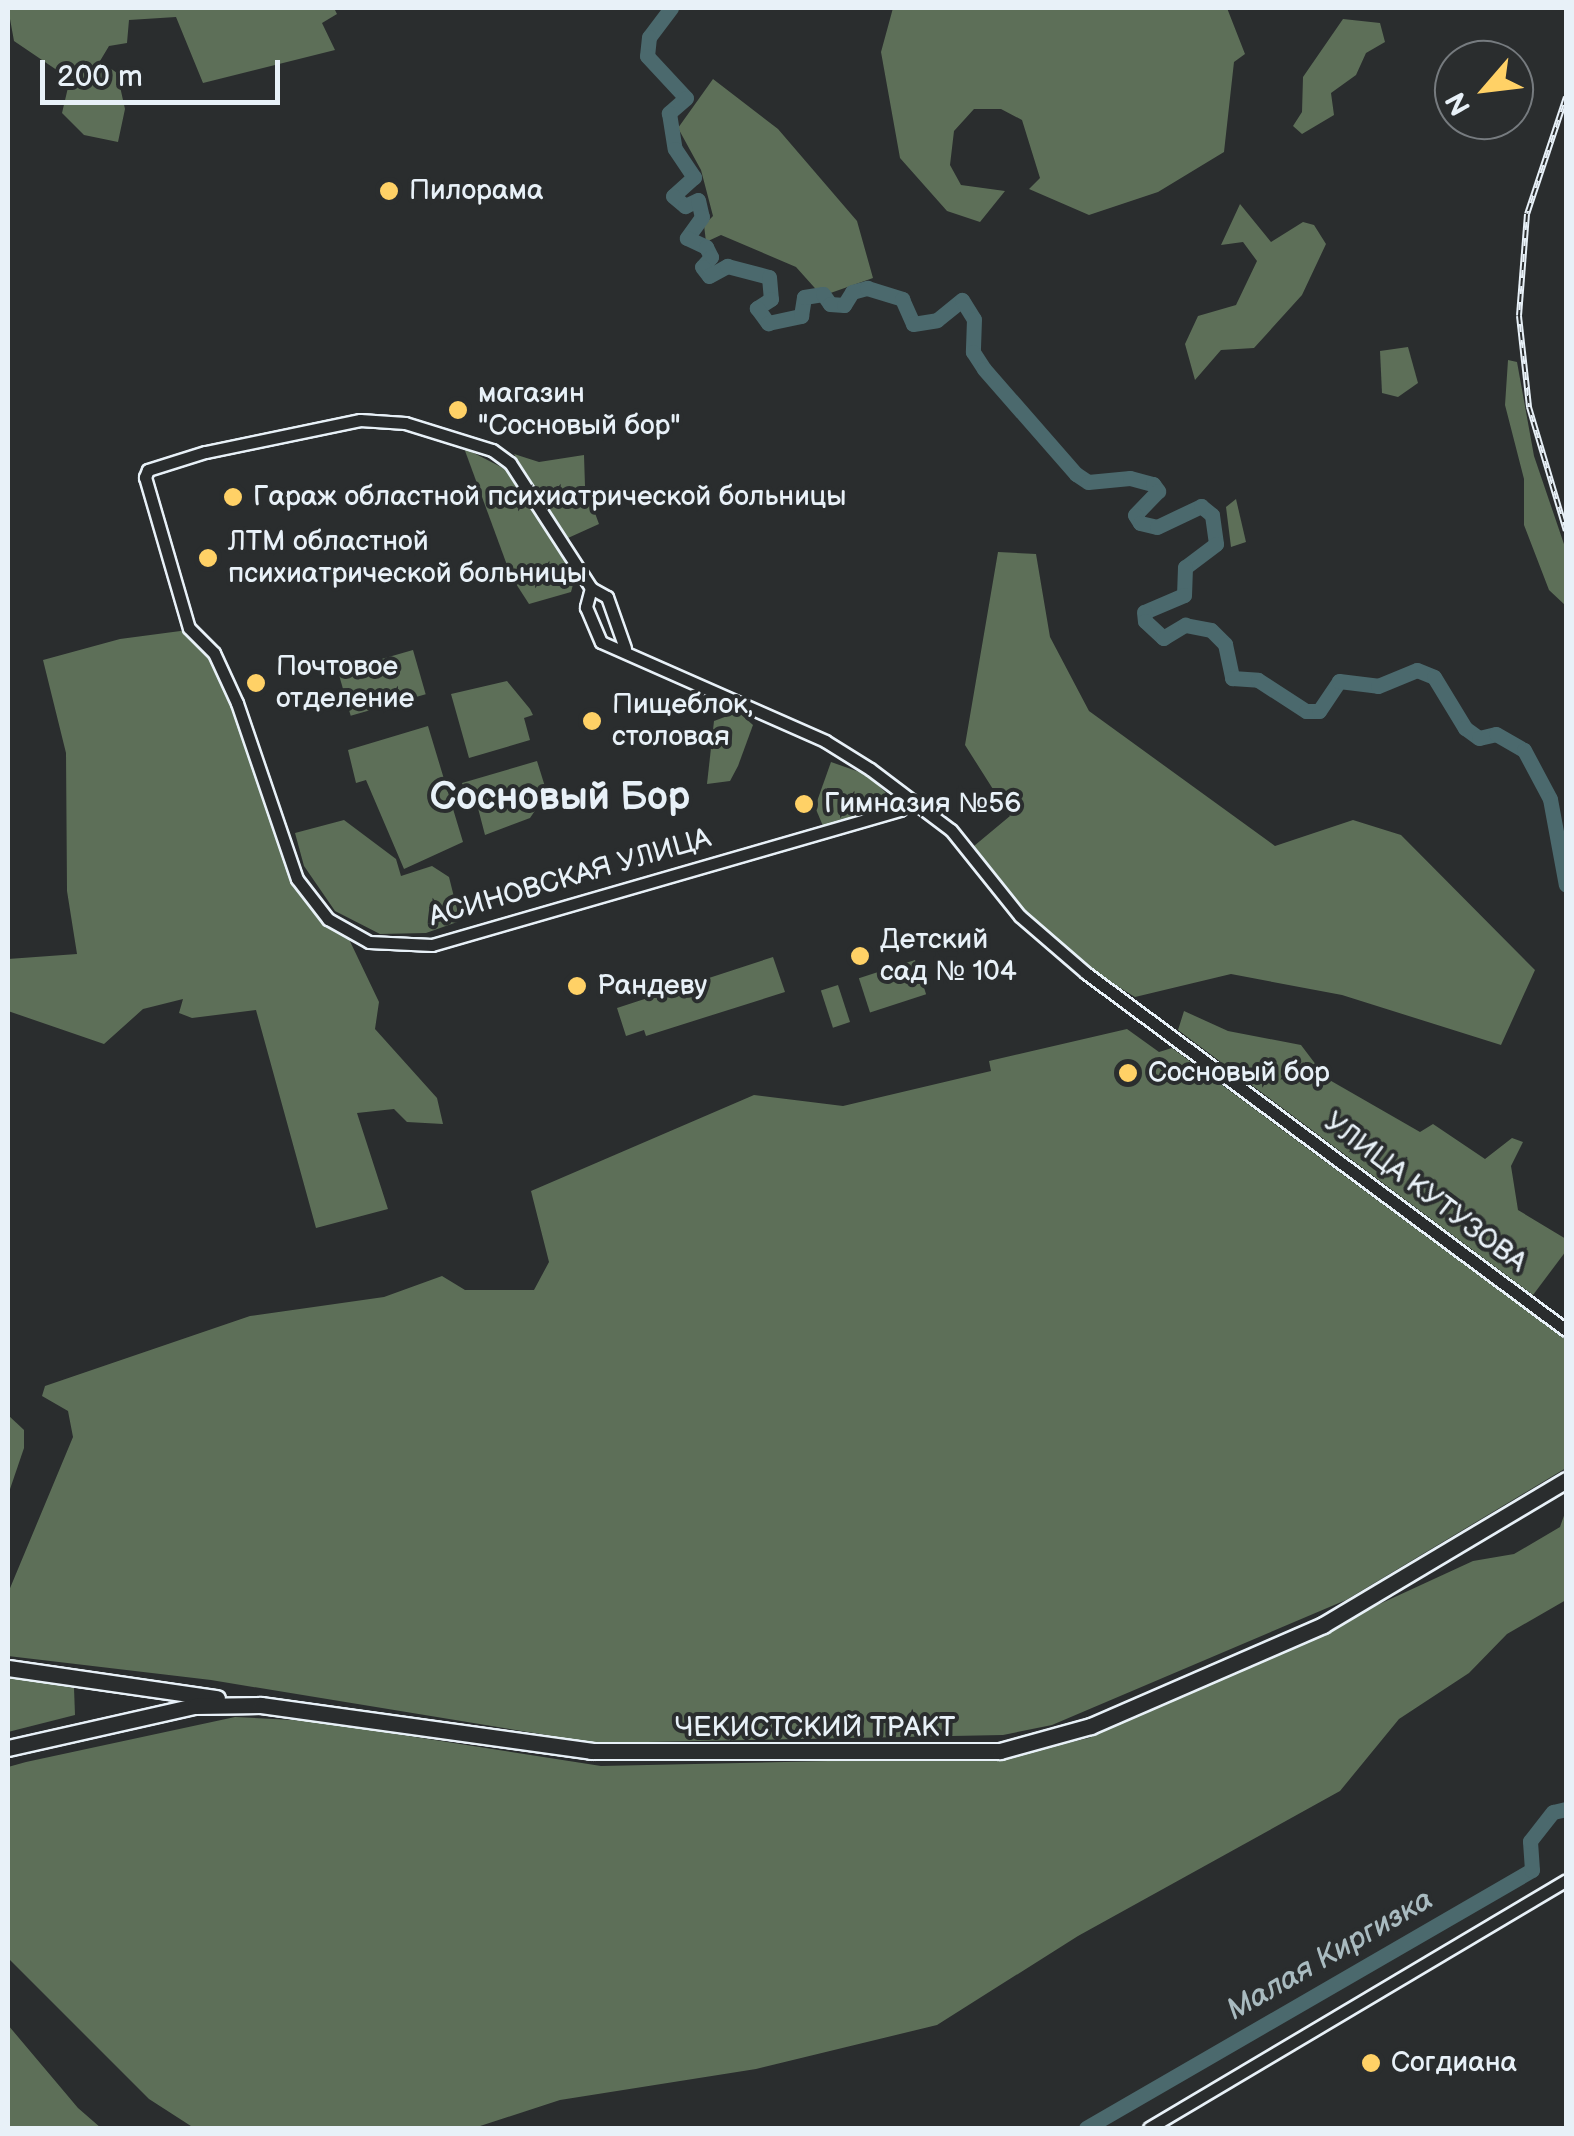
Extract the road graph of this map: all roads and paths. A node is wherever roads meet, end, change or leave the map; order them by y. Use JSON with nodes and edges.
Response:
{"nodes":[{"id":1,"x":592,"y":588,"type":"junction"},
{"id":2,"x":625,"y":648,"type":"junction"},
{"id":3,"x":911,"y":800,"type":"junction"},
{"id":4,"x":1566,"y":1330,"type":"edge"},
{"id":5,"x":1566,"y":1480,"type":"edge"},
{"id":6,"x":8,"y":1668,"type":"edge"},
{"id":7,"x":260,"y":1706,"type":"junction"},
{"id":8,"x":8,"y":1748,"type":"edge"},
{"id":9,"x":1566,"y":1880,"type":"edge"},
{"id":10,"x":1150,"y":2128,"type":"edge"}],
"edges":[{"from":1,"to":2,"type":"street"},
{"from":1,"to":2,"type":"street","name":"УЛИЦА КУТУЗОВА"},
{"from":1,"to":3,"type":"street","name":"АСИНОВСКАЯ УЛИЦА"},
{"from":2,"to":3,"type":"street","name":"УЛИЦА КУТУЗОВА"},
{"from":3,"to":4,"type":"street","name":"УЛИЦА КУТУЗОВА"},
{"from":5,"to":7,"type":"main road","name":"ЧЕКИСТСКИЙ ТРАКТ"},
{"from":6,"to":7,"type":"main road"},
{"from":7,"to":8,"type":"main road","name":"ЧЕКИСТСКИЙ ТРАКТ"},
{"from":9,"to":10,"type":"street"}]}
